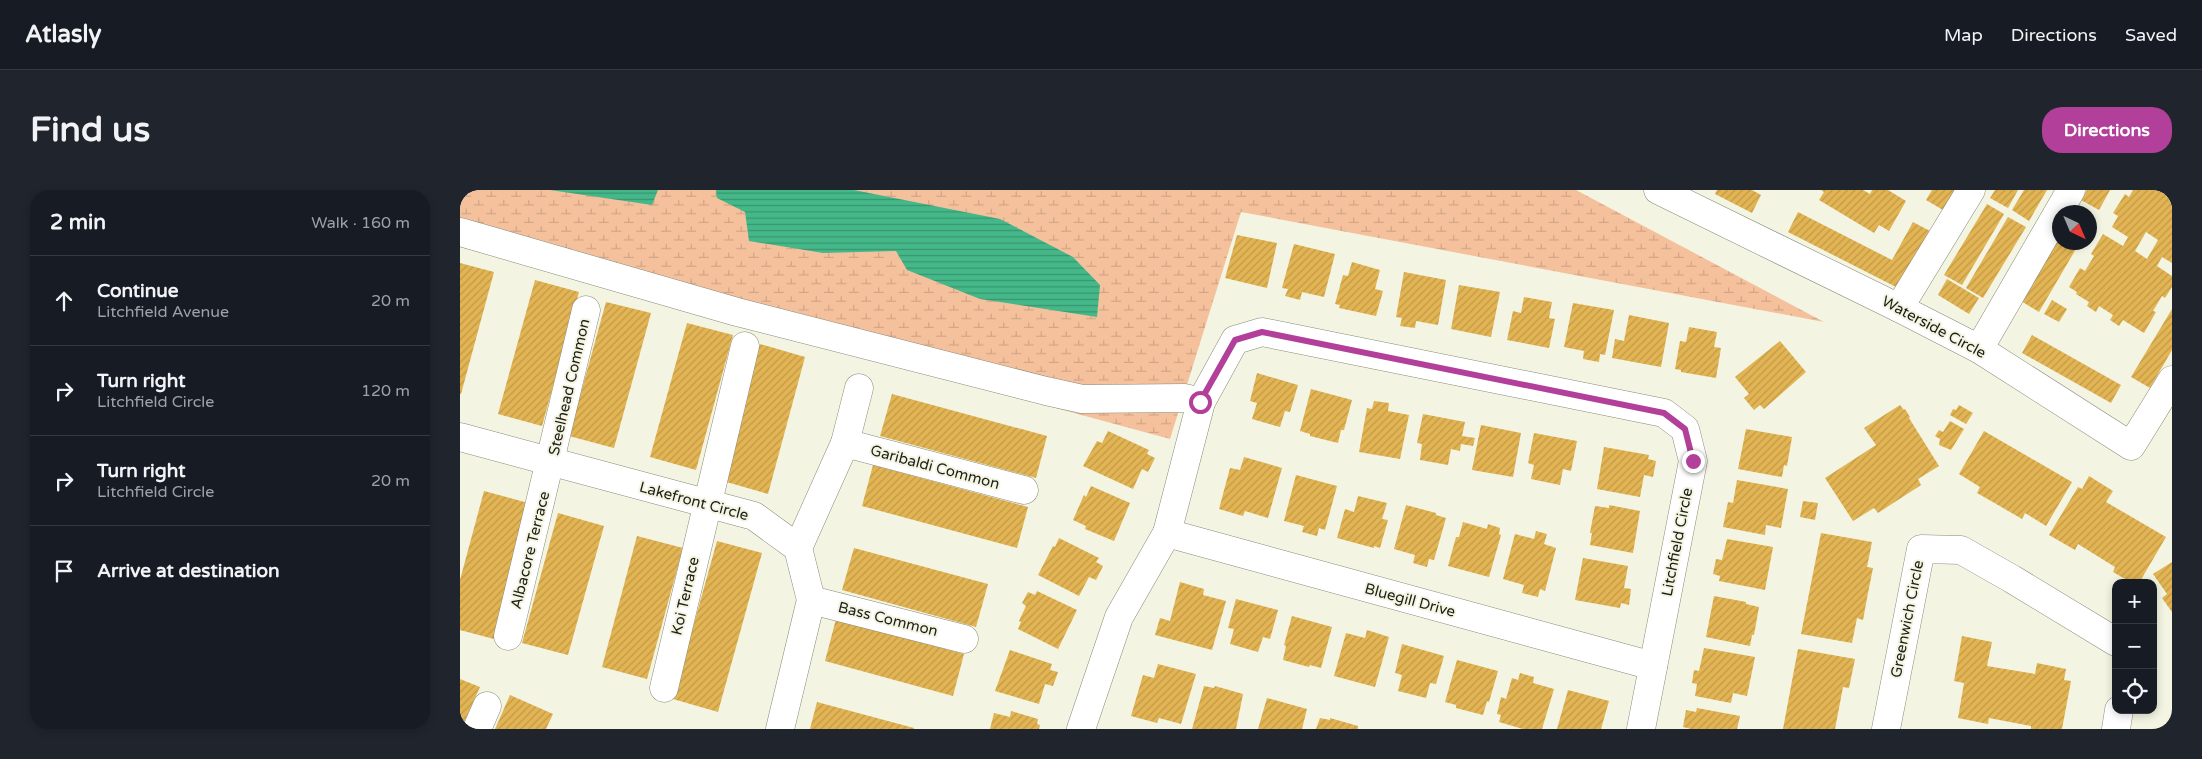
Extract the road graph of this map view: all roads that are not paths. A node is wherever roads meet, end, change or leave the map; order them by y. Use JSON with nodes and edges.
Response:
{"nodes":[{"id":1,"x":1658,"y":190,"type":"edge"},
{"id":2,"x":1971,"y":190,"type":"edge"},
{"id":3,"x":2071,"y":190,"type":"edge"},
{"id":4,"x":460,"y":232,"type":"edge"},
{"id":5,"x":1899,"y":308,"type":"junction"},
{"id":6,"x":586,"y":310,"type":"dead end"},
{"id":7,"x":745,"y":346,"type":"dead end"},
{"id":8,"x":1979,"y":350,"type":"junction"},
{"id":9,"x":2172,"y":380,"type":"edge"},
{"id":10,"x":859,"y":388,"type":"dead end"},
{"id":11,"x":1200,"y":402,"type":"junction"},
{"id":12,"x":460,"y":437,"type":"edge"},
{"id":13,"x":845,"y":443,"type":"junction"},
{"id":14,"x":551,"y":463,"type":"junction"},
{"id":15,"x":1024,"y":490,"type":"dead end"},
{"id":16,"x":706,"y":505,"type":"junction"},
{"id":17,"x":1167,"y":533,"type":"junction"},
{"id":18,"x":798,"y":548,"type":"junction"},
{"id":19,"x":812,"y":600,"type":"junction"},
{"id":20,"x":508,"y":636,"type":"dead end"},
{"id":21,"x":964,"y":638,"type":"dead end"},
{"id":22,"x":2112,"y":640,"type":"edge"},
{"id":23,"x":1653,"y":666,"type":"junction"},
{"id":24,"x":664,"y":688,"type":"dead end"},
{"id":25,"x":2118,"y":714,"type":"edge"},
{"id":26,"x":780,"y":729,"type":"edge"},
{"id":27,"x":1081,"y":729,"type":"edge"},
{"id":28,"x":1641,"y":729,"type":"edge"},
{"id":29,"x":1886,"y":729,"type":"edge"},
{"id":30,"x":2116,"y":729,"type":"edge"}],
"edges":[{"from":1,"to":5,"type":"street","name":"Waterside Circle"},
{"from":2,"to":5,"type":"street"},
{"from":3,"to":8,"type":"street"},
{"from":4,"to":11,"type":"street"},
{"from":5,"to":8,"type":"street","name":"Waterside Circle"},
{"from":6,"to":14,"type":"street","name":"Steelhead Common"},
{"from":7,"to":16,"type":"street","name":"Koi Terrace"},
{"from":8,"to":9,"type":"street","name":"Waterside Circle"},
{"from":10,"to":13,"type":"street"},
{"from":11,"to":17,"type":"street"},
{"from":11,"to":23,"type":"street","name":"Litchfield Circle"},
{"from":12,"to":14,"type":"street","name":"Lakefront Circle"},
{"from":13,"to":15,"type":"street","name":"Garibaldi Common"},
{"from":13,"to":18,"type":"street"},
{"from":14,"to":16,"type":"street","name":"Lakefront Circle"},
{"from":14,"to":20,"type":"street","name":"Albacore Terrace"},
{"from":16,"to":18,"type":"street","name":"Lakefront Circle"},
{"from":16,"to":24,"type":"street","name":"Koi Terrace"},
{"from":17,"to":23,"type":"street","name":"Bluegill Drive"},
{"from":17,"to":27,"type":"street"},
{"from":18,"to":19,"type":"street"},
{"from":19,"to":21,"type":"street","name":"Bass Common"},
{"from":19,"to":26,"type":"street"},
{"from":22,"to":29,"type":"street","name":"Greenwich Circle"},
{"from":23,"to":28,"type":"street","name":"Litchfield Circle"},
{"from":25,"to":30,"type":"street"}]}
